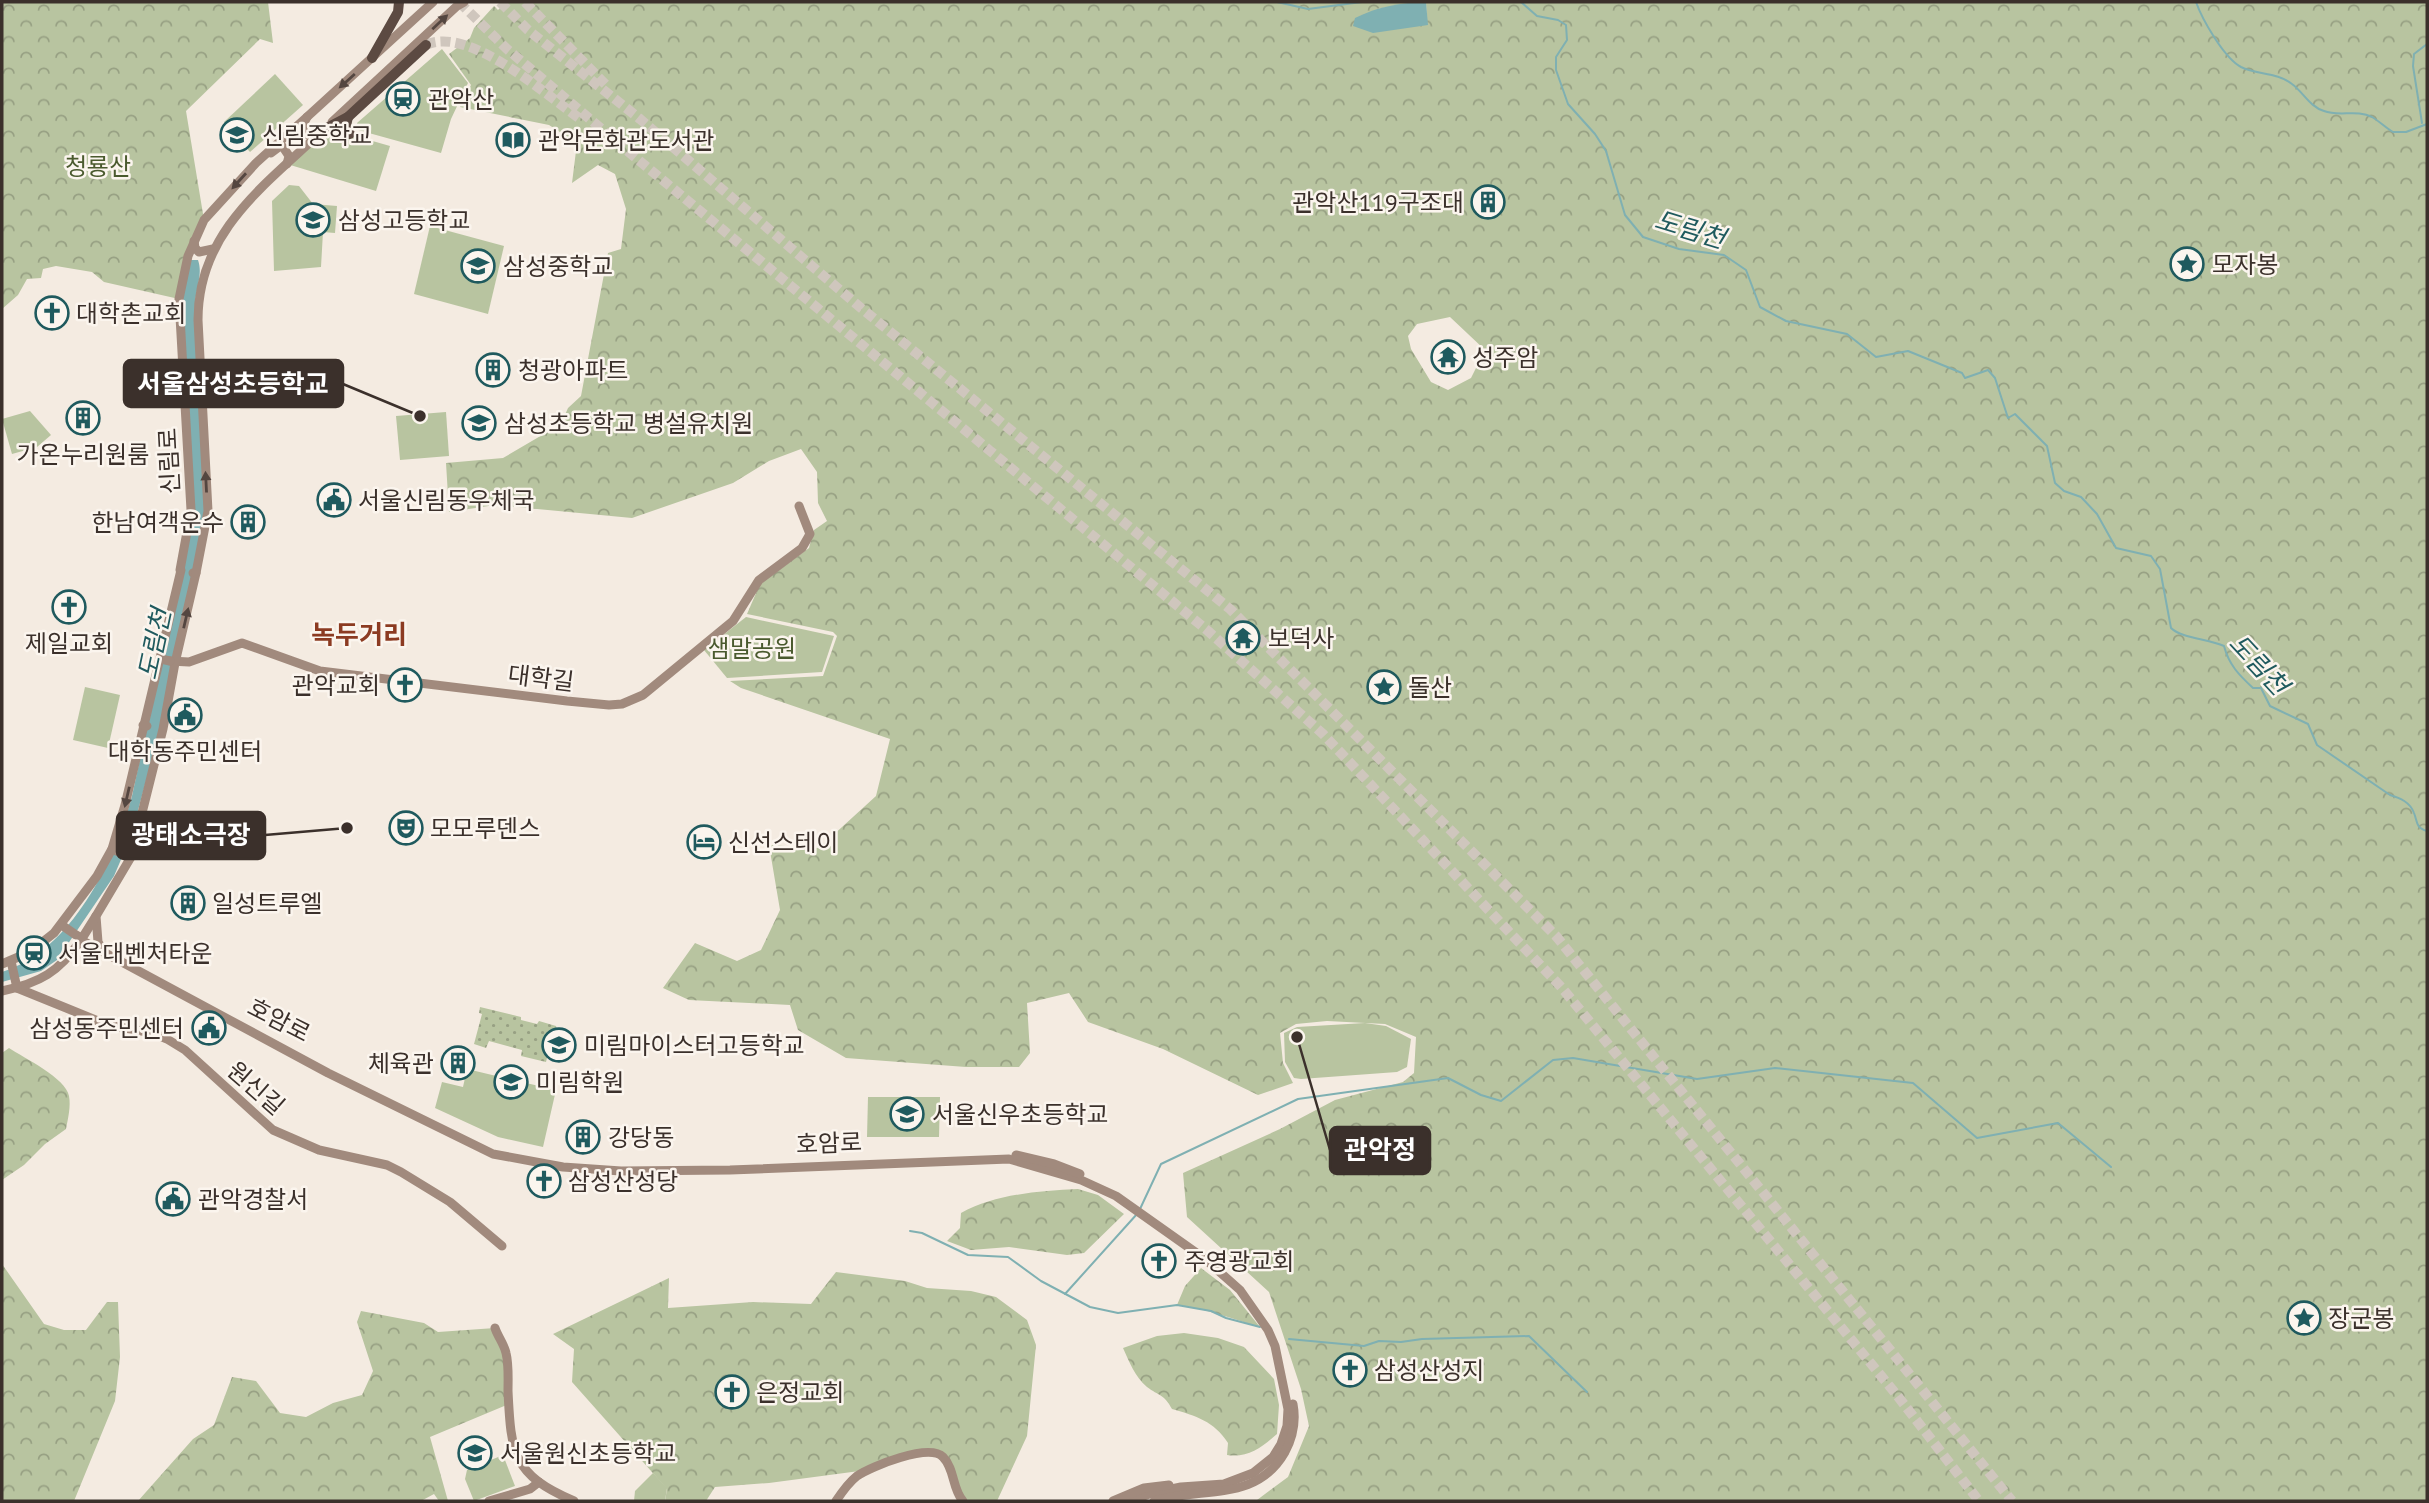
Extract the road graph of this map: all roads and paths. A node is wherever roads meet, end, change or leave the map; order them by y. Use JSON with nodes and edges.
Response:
{"nodes":[{"id":1,"x":399,"y":2,"type":"edge"},
{"id":2,"x":433,"y":2,"type":"edge"},
{"id":3,"x":464,"y":2,"type":"edge"},
{"id":4,"x":426,"y":45,"type":"tunnel mouth"},
{"id":5,"x":372,"y":58,"type":"junction"},
{"id":6,"x":307,"y":117,"type":"junction"},
{"id":7,"x":348,"y":117,"type":"junction"},
{"id":8,"x":322,"y":131,"type":"junction"},
{"id":9,"x":351,"y":134,"type":"dead end"},
{"id":10,"x":263,"y":156,"type":"junction"},
{"id":11,"x":287,"y":164,"type":"junction"},
{"id":12,"x":194,"y":239,"type":"junction"},
{"id":13,"x":214,"y":249,"type":"junction"},
{"id":14,"x":201,"y":383,"type":"junction"},
{"id":15,"x":184,"y":384,"type":"junction"},
{"id":16,"x":191,"y":510,"type":"junction"},
{"id":17,"x":208,"y":511,"type":"junction"},
{"id":18,"x":180,"y":570,"type":"junction"},
{"id":19,"x":194,"y":573,"type":"junction"},
{"id":20,"x":160,"y":659,"type":"junction"},
{"id":21,"x":176,"y":659,"type":"junction"},
{"id":22,"x":144,"y":724,"type":"junction"},
{"id":23,"x":163,"y":729,"type":"junction"},
{"id":24,"x":113,"y":849,"type":"junction"},
{"id":25,"x":131,"y":858,"type":"junction"},
{"id":26,"x":96,"y":916,"type":"junction"},
{"id":27,"x":62,"y":926,"type":"junction"},
{"id":28,"x":79,"y":937,"type":"junction"},
{"id":29,"x":101,"y":948,"type":"junction"},
{"id":30,"x":73,"y":951,"type":"junction"},
{"id":31,"x":6,"y":962,"type":"edge"},
{"id":32,"x":17,"y":988,"type":"junction"},
{"id":33,"x":2,"y":991,"type":"edge"},
{"id":34,"x":502,"y":1246,"type":"dead end"},
{"id":35,"x":495,"y":1328,"type":"dead end"},
{"id":36,"x":539,"y":1482,"type":"junction"},
{"id":37,"x":1181,"y":1487,"type":"junction"},
{"id":38,"x":1116,"y":1500,"type":"edge"},
{"id":39,"x":489,"y":1501,"type":"edge"},
{"id":40,"x":574,"y":1501,"type":"edge"},
{"id":41,"x":836,"y":1501,"type":"edge"},
{"id":42,"x":963,"y":1501,"type":"edge"},
{"id":43,"x":1130,"y":1501,"type":"edge"},
{"id":44,"x":1154,"y":1501,"type":"edge"}],
"edges":[{"from":1,"to":5,"type":"highway"},
{"from":2,"to":5,"type":"main road","name":"신림로"},
{"from":8,"to":3,"type":"main road","name":"신림로","one_way":true},
{"from":4,"to":7,"type":"highway"},
{"from":5,"to":6,"type":"main road","name":"신림로","one_way":true},
{"from":6,"to":8,"type":"main road","bridge":true},
{"from":6,"to":10,"type":"main road","name":"신림로","bridge":true},
{"from":7,"to":8,"type":"highway"},
{"from":7,"to":9,"type":"highway"},
{"from":8,"to":11,"type":"main road","name":"신림로","bridge":true},
{"from":10,"to":11,"type":"main road","bridge":true},
{"from":10,"to":12,"type":"main road","name":"신림로","one_way":true,"bridge":true},
{"from":11,"to":13,"type":"main road","name":"신림로","bridge":true},
{"from":12,"to":13,"type":"main road","bridge":true},
{"from":12,"to":15,"type":"main road","name":"신림로","bridge":true},
{"from":13,"to":14,"type":"main road","name":"신림로","bridge":true},
{"from":14,"to":15,"type":"main road","bridge":true},
{"from":17,"to":14,"type":"main road","name":"신림로","one_way":true,"bridge":true},
{"from":15,"to":16,"type":"main road","name":"신림로","bridge":true},
{"from":16,"to":17,"type":"main road","bridge":true},
{"from":16,"to":18,"type":"main road","name":"신림로","bridge":true},
{"from":17,"to":19,"type":"main road","name":"신림로","bridge":true},
{"from":18,"to":19,"type":"main road","bridge":true},
{"from":18,"to":20,"type":"main road","name":"신림로"},
{"from":21,"to":19,"type":"main road","name":"신림로","one_way":true},
{"from":20,"to":21,"type":"main road","bridge":true},
{"from":20,"to":22,"type":"main road","name":"신림로"},
{"from":21,"to":21,"type":"main road","name":"대학길"},
{"from":21,"to":23,"type":"main road","name":"신림로"},
{"from":22,"to":23,"type":"main road"},
{"from":22,"to":24,"type":"main road","name":"신림로","one_way":true},
{"from":23,"to":25,"type":"main road","name":"신림로"},
{"from":24,"to":25,"type":"main road"},
{"from":24,"to":27,"type":"main road","name":"신림로"},
{"from":25,"to":26,"type":"main road","name":"신림로"},
{"from":26,"to":28,"type":"main road","name":"신림로","bridge":true},
{"from":26,"to":29,"type":"main road"},
{"from":27,"to":28,"type":"main road","bridge":true},
{"from":27,"to":31,"type":"main road","name":"신림로"},
{"from":28,"to":29,"type":"main road"},
{"from":28,"to":30,"type":"main road"},
{"from":29,"to":30,"type":"main road"},
{"from":29,"to":37,"type":"main road"},
{"from":29,"to":44,"type":"main road","name":"호암로"},
{"from":30,"to":32,"type":"main road"},
{"from":31,"to":32,"type":"main road","bridge":true},
{"from":32,"to":33,"type":"main road"},
{"from":32,"to":34,"type":"main road","name":"원신길"},
{"from":35,"to":36,"type":"main road"},
{"from":36,"to":39,"type":"main road"},
{"from":36,"to":40,"type":"main road"},
{"from":37,"to":38,"type":"main road"},
{"from":37,"to":43,"type":"main road"},
{"from":41,"to":42,"type":"main road"}]}
